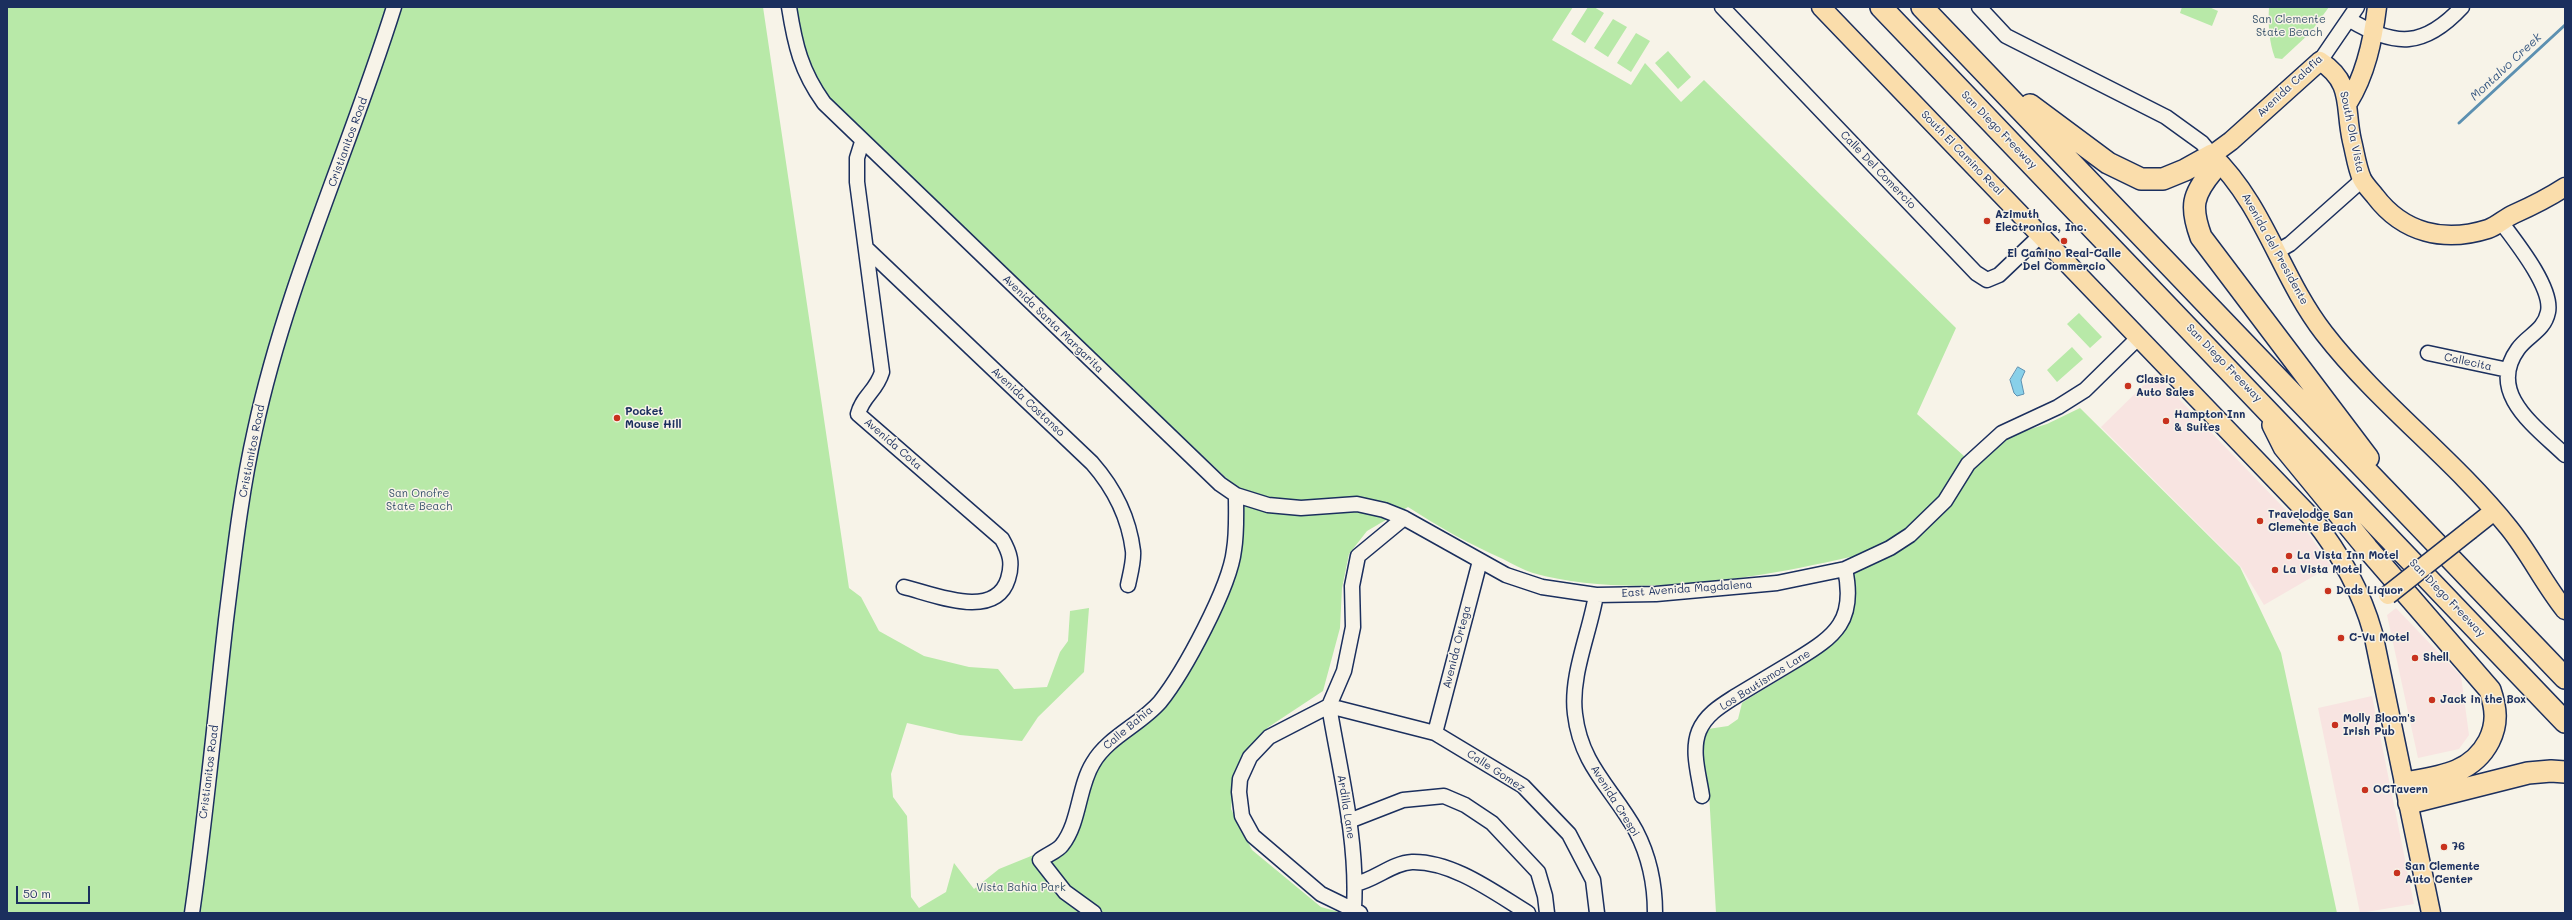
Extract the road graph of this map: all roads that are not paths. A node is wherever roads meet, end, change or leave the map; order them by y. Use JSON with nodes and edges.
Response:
{"nodes":[{"id":1,"x":394,"y":7,"type":"edge"},
{"id":2,"x":789,"y":7,"type":"edge"},
{"id":3,"x":1722,"y":7,"type":"edge"},
{"id":4,"x":1821,"y":7,"type":"edge"},
{"id":5,"x":1881,"y":7,"type":"edge"},
{"id":6,"x":1922,"y":7,"type":"edge"},
{"id":7,"x":1979,"y":7,"type":"edge"},
{"id":8,"x":2357,"y":7,"type":"edge"},
{"id":9,"x":2377,"y":7,"type":"edge"},
{"id":10,"x":2462,"y":7,"type":"edge"},
{"id":11,"x":2350,"y":20,"type":"junction"},
{"id":12,"x":2374,"y":34,"type":"junction"},
{"id":13,"x":2320,"y":61,"type":"junction"},
{"id":14,"x":1983,"y":70,"type":"junction"},
{"id":15,"x":2348,"y":103,"type":"junction"},
{"id":16,"x":862,"y":142,"type":"junction"},
{"id":17,"x":2212,"y":155,"type":"junction"},
{"id":18,"x":2565,"y":175,"type":"edge"},
{"id":19,"x":2362,"y":180,"type":"junction"},
{"id":20,"x":2565,"y":187,"type":"edge"},
{"id":21,"x":2508,"y":218,"type":"junction"},
{"id":22,"x":2041,"y":235,"type":"junction"},
{"id":23,"x":867,"y":249,"type":"junction"},
{"id":24,"x":2276,"y":252,"type":"junction"},
{"id":25,"x":2138,"y":338,"type":"junction"},
{"id":26,"x":2428,"y":353,"type":"dead end"},
{"id":27,"x":2508,"y":370,"type":"junction"},
{"id":28,"x":2262,"y":403,"type":"junction"},
{"id":29,"x":2565,"y":455,"type":"edge"},
{"id":30,"x":1236,"y":495,"type":"junction"},
{"id":31,"x":2494,"y":511,"type":"junction"},
{"id":32,"x":1404,"y":518,"type":"junction"},
{"id":33,"x":2427,"y":537,"type":"junction"},
{"id":34,"x":1480,"y":561,"type":"junction"},
{"id":35,"x":1845,"y":569,"type":"junction"},
{"id":36,"x":1128,"y":585,"type":"dead end"},
{"id":37,"x":904,"y":587,"type":"dead end"},
{"id":38,"x":1596,"y":595,"type":"junction"},
{"id":39,"x":2366,"y":608,"type":"junction"},
{"id":40,"x":2565,"y":610,"type":"edge"},
{"id":41,"x":2565,"y":678,"type":"edge"},
{"id":42,"x":1329,"y":706,"type":"junction"},
{"id":43,"x":2565,"y":722,"type":"edge"},
{"id":44,"x":1435,"y":733,"type":"junction"},
{"id":45,"x":2565,"y":772,"type":"edge"},
{"id":46,"x":2405,"y":783,"type":"junction"},
{"id":47,"x":1702,"y":796,"type":"dead end"},
{"id":48,"x":2409,"y":803,"type":"junction"},
{"id":49,"x":1349,"y":821,"type":"junction"},
{"id":50,"x":1355,"y":884,"type":"junction"},
{"id":51,"x":1357,"y":911,"type":"edge"},
{"id":52,"x":192,"y":913,"type":"edge"},
{"id":53,"x":1094,"y":913,"type":"edge"},
{"id":54,"x":1528,"y":913,"type":"edge"},
{"id":55,"x":1547,"y":913,"type":"edge"},
{"id":56,"x":1597,"y":913,"type":"edge"},
{"id":57,"x":1655,"y":913,"type":"edge"},
{"id":58,"x":2431,"y":913,"type":"edge"}],
"edges":[{"from":1,"to":52,"type":"street","name":"Cristianitos Road"},
{"from":2,"to":16,"type":"street","name":"Avenida Santa Margarita"},
{"from":3,"to":22,"type":"street","name":"Calle Del Comercio"},
{"from":4,"to":22,"type":"main road","name":"South El Camino Real"},
{"from":5,"to":28,"type":"highway","name":"San Diego Freeway"},
{"from":6,"to":14,"type":"highway"},
{"from":7,"to":17,"type":"street","name":"Avenida del Presidente"},
{"from":8,"to":11,"type":"street","name":"Avenida Calafia"},
{"from":9,"to":12,"type":"main road"},
{"from":10,"to":12,"type":"street"},
{"from":11,"to":12,"type":"street"},
{"from":11,"to":13,"type":"street","name":"Avenida Calafia"},
{"from":12,"to":15,"type":"main road"},
{"from":13,"to":15,"type":"main road","name":"South Ola Vista"},
{"from":13,"to":17,"type":"main road","name":"Avenida Calafia"},
{"from":14,"to":17,"type":"highway"},
{"from":14,"to":33,"type":"highway"},
{"from":15,"to":19,"type":"main road","name":"South Ola Vista"},
{"from":16,"to":23,"type":"street","name":"Avenida Cota"},
{"from":16,"to":30,"type":"street","name":"Avenida Santa Margarita"},
{"from":17,"to":24,"type":"main road","name":"Avenida del Presidente"},
{"from":17,"to":33,"type":"highway"},
{"from":18,"to":21,"type":"main road"},
{"from":19,"to":21,"type":"main road","name":"South Ola Vista"},
{"from":19,"to":24,"type":"street"},
{"from":20,"to":21,"type":"main road","name":"South Ola Vista"},
{"from":21,"to":27,"type":"street"},
{"from":22,"to":25,"type":"main road","name":"South El Camino Real"},
{"from":23,"to":36,"type":"street","name":"Avenida Costanso"},
{"from":23,"to":37,"type":"street","name":"Avenida Cota"},
{"from":24,"to":31,"type":"main road","name":"Avenida del Presidente"},
{"from":25,"to":35,"type":"street","name":"East Avenida Magdalena"},
{"from":25,"to":39,"type":"main road","name":"South El Camino Real"},
{"from":26,"to":27,"type":"street","name":"Callecita"},
{"from":27,"to":29,"type":"street"},
{"from":28,"to":43,"type":"highway","name":"San Diego Freeway"},
{"from":28,"to":46,"type":"highway"},
{"from":30,"to":32,"type":"street","name":"Avenida Santa Margarita"},
{"from":30,"to":53,"type":"street","name":"Calle Bahia"},
{"from":31,"to":39,"type":"main road","bridge":true},
{"from":31,"to":40,"type":"main road","name":"Avenida del Presidente"},
{"from":32,"to":34,"type":"street","name":"East Avenida Magdalena"},
{"from":32,"to":42,"type":"street"},
{"from":33,"to":41,"type":"highway"},
{"from":34,"to":38,"type":"street","name":"East Avenida Magdalena"},
{"from":34,"to":44,"type":"street","name":"Avenida Ortega"},
{"from":35,"to":38,"type":"street","name":"East Avenida Magdalena"},
{"from":35,"to":47,"type":"street","name":"Los Bautismos Lane"},
{"from":38,"to":57,"type":"street","name":"Avenida Crespi"},
{"from":39,"to":46,"type":"main road","name":"South El Camino Real"},
{"from":42,"to":44,"type":"street","name":"Calle Gomez"},
{"from":42,"to":49,"type":"street","name":"Ardilla Lane"},
{"from":42,"to":51,"type":"street"},
{"from":44,"to":56,"type":"street","name":"Calle Gomez"},
{"from":45,"to":48,"type":"highway"},
{"from":46,"to":48,"type":"main road","name":"South El Camino Real"},
{"from":48,"to":58,"type":"main road","name":"South El Camino Real"},
{"from":49,"to":50,"type":"street","name":"Ardilla Lane"},
{"from":49,"to":55,"type":"street"},
{"from":50,"to":51,"type":"street","name":"Ardilla Lane"},
{"from":50,"to":54,"type":"street"}]}
